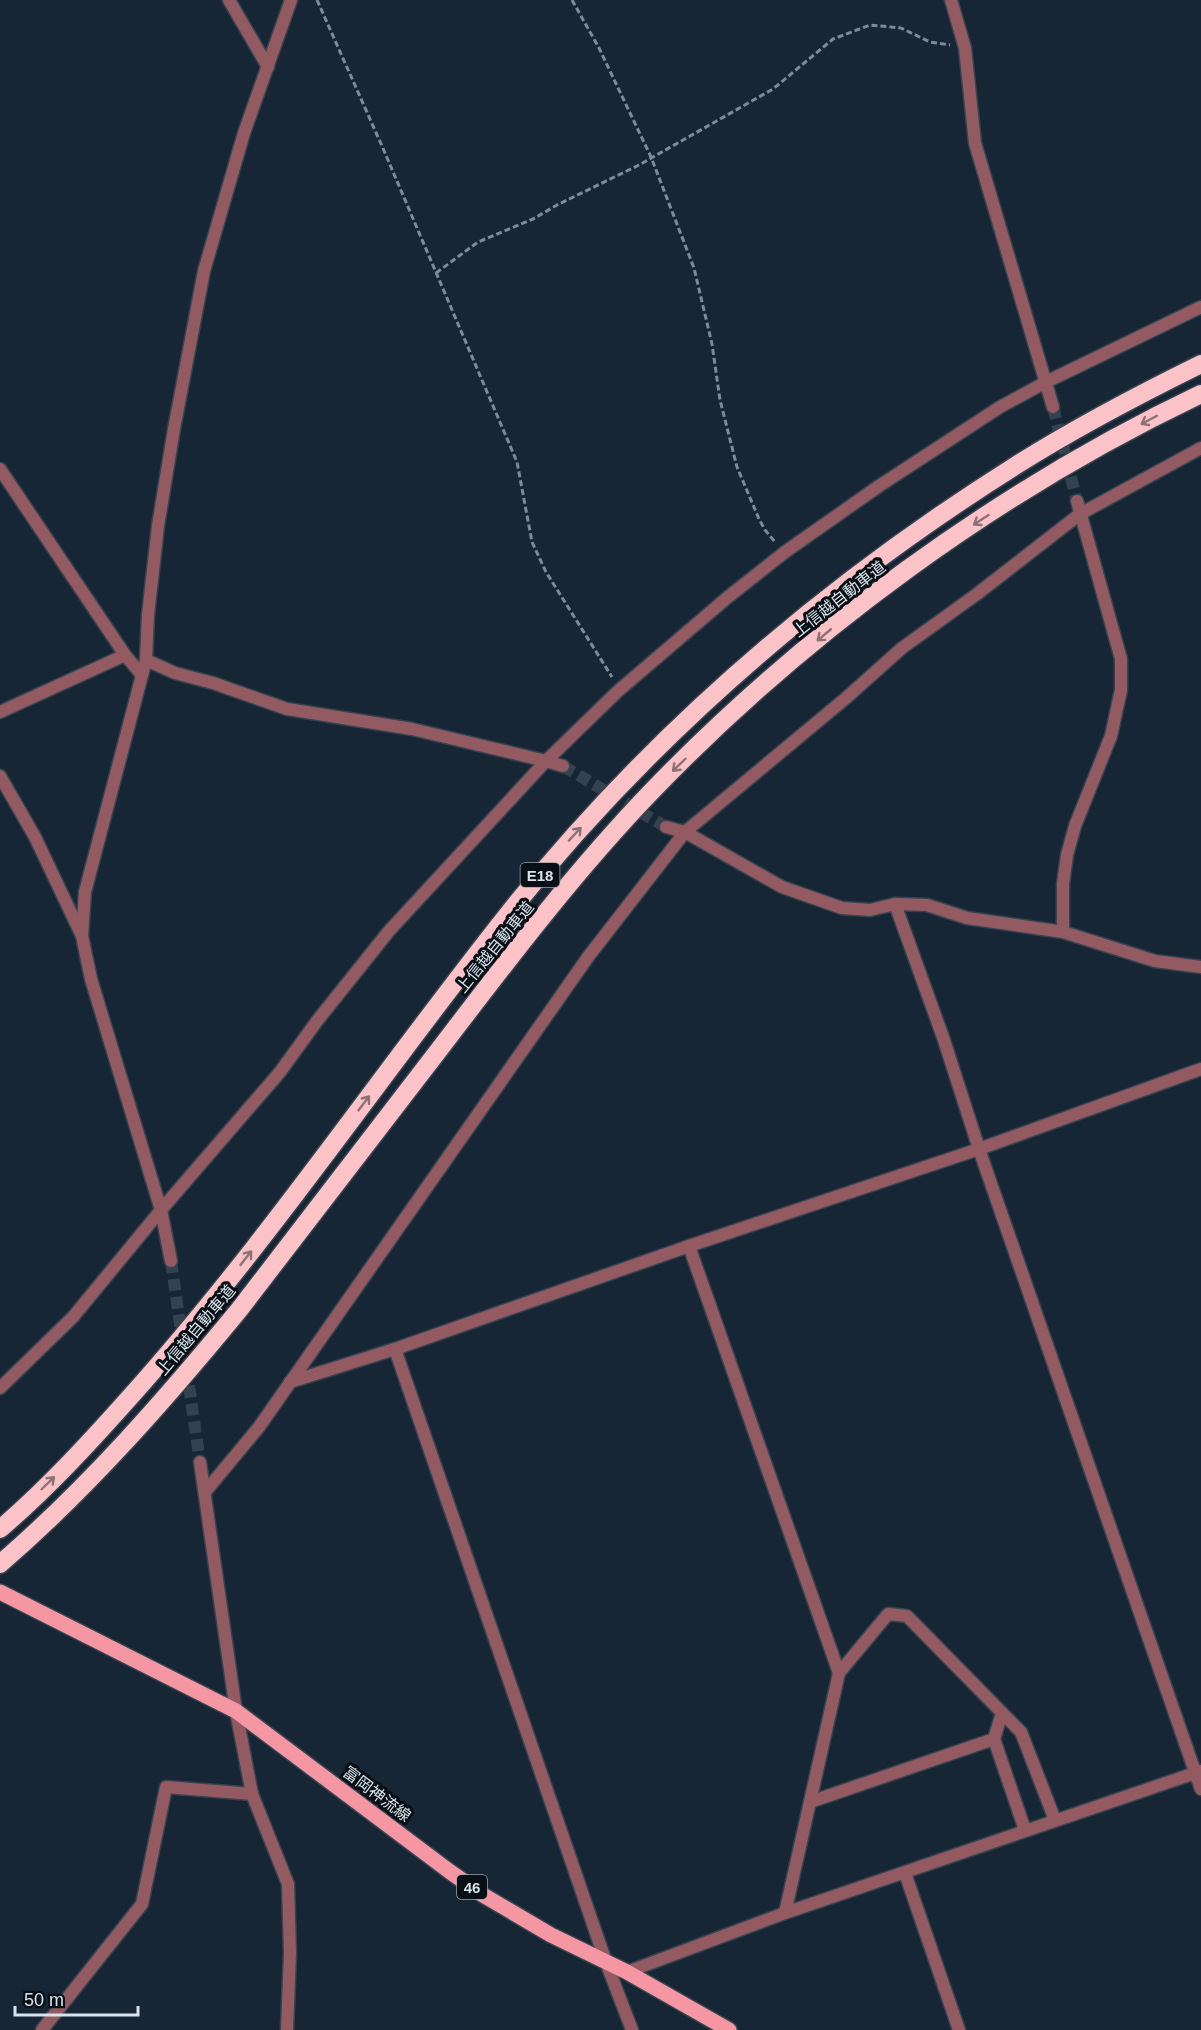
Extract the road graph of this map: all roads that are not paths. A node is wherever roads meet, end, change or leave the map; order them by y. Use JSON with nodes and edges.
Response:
{"nodes":[{"id":1,"x":229,"y":0,"type":"edge"},
{"id":2,"x":291,"y":0,"type":"edge"},
{"id":3,"x":951,"y":0,"type":"edge"},
{"id":4,"x":268,"y":68,"type":"junction"},
{"id":5,"x":1201,"y":307,"type":"edge"},
{"id":6,"x":1201,"y":364,"type":"edge"},
{"id":7,"x":1046,"y":382,"type":"junction"},
{"id":8,"x":1201,"y":394,"type":"edge"},
{"id":9,"x":1053,"y":407,"type":"tunnel mouth"},
{"id":10,"x":1201,"y":448,"type":"edge"},
{"id":11,"x":0,"y":469,"type":"edge"},
{"id":12,"x":1077,"y":501,"type":"tunnel mouth"},
{"id":13,"x":1080,"y":514,"type":"junction"},
{"id":14,"x":125,"y":655,"type":"junction"},
{"id":15,"x":146,"y":660,"type":"junction"},
{"id":16,"x":141,"y":674,"type":"junction"},
{"id":17,"x":0,"y":712,"type":"edge"},
{"id":18,"x":546,"y":761,"type":"junction"},
{"id":19,"x":563,"y":766,"type":"tunnel mouth"},
{"id":20,"x":0,"y":776,"type":"edge"},
{"id":21,"x":666,"y":827,"type":"tunnel mouth"},
{"id":22,"x":685,"y":832,"type":"junction"},
{"id":23,"x":895,"y":904,"type":"junction"},
{"id":24,"x":1063,"y":932,"type":"junction"},
{"id":25,"x":82,"y":936,"type":"junction"},
{"id":26,"x":1201,"y":967,"type":"edge"},
{"id":27,"x":1201,"y":1069,"type":"edge"},
{"id":28,"x":979,"y":1149,"type":"junction"},
{"id":29,"x":161,"y":1210,"type":"junction"},
{"id":30,"x":689,"y":1245,"type":"junction"},
{"id":31,"x":171,"y":1261,"type":"tunnel mouth"},
{"id":32,"x":395,"y":1349,"type":"junction"},
{"id":33,"x":290,"y":1382,"type":"junction"},
{"id":34,"x":0,"y":1388,"type":"edge"},
{"id":35,"x":200,"y":1462,"type":"tunnel mouth"},
{"id":36,"x":206,"y":1492,"type":"junction"},
{"id":37,"x":3,"y":1527,"type":"edge"},
{"id":38,"x":0,"y":1564,"type":"edge"},
{"id":39,"x":0,"y":1592,"type":"edge"},
{"id":40,"x":839,"y":1673,"type":"junction"},
{"id":41,"x":236,"y":1711,"type":"junction"},
{"id":42,"x":1002,"y":1713,"type":"junction"},
{"id":43,"x":994,"y":1739,"type":"junction"},
{"id":44,"x":1198,"y":1772,"type":"edge"},
{"id":45,"x":1201,"y":1789,"type":"edge"},
{"id":46,"x":252,"y":1794,"type":"junction"},
{"id":47,"x":810,"y":1802,"type":"junction"},
{"id":48,"x":1055,"y":1820,"type":"junction"},
{"id":49,"x":1025,"y":1830,"type":"junction"},
{"id":50,"x":905,"y":1873,"type":"junction"},
{"id":51,"x":785,"y":1913,"type":"junction"},
{"id":52,"x":606,"y":1962,"type":"junction"},
{"id":53,"x":627,"y":1972,"type":"junction"},
{"id":54,"x":42,"y":2030,"type":"edge"},
{"id":55,"x":287,"y":2030,"type":"edge"},
{"id":56,"x":632,"y":2030,"type":"edge"},
{"id":57,"x":729,"y":2030,"type":"edge"},
{"id":58,"x":959,"y":2030,"type":"edge"}],
"edges":[{"from":1,"to":4,"type":"street"},
{"from":2,"to":4,"type":"street"},
{"from":3,"to":7,"type":"street"},
{"from":4,"to":15,"type":"street"},
{"from":5,"to":7,"type":"street"},
{"from":37,"to":6,"type":"highway","name":"上信越自動車道","number":"E18","one_way":true},
{"from":7,"to":9,"type":"street"},
{"from":7,"to":18,"type":"street"},
{"from":8,"to":38,"type":"highway","name":"上信越自動車道","number":"E18","one_way":true},
{"from":10,"to":13,"type":"street"},
{"from":11,"to":14,"type":"street"},
{"from":12,"to":13,"type":"street"},
{"from":13,"to":22,"type":"street"},
{"from":13,"to":24,"type":"street"},
{"from":14,"to":16,"type":"street"},
{"from":14,"to":17,"type":"street"},
{"from":15,"to":16,"type":"street"},
{"from":15,"to":18,"type":"street"},
{"from":16,"to":25,"type":"street"},
{"from":18,"to":19,"type":"street"},
{"from":18,"to":29,"type":"street"},
{"from":20,"to":25,"type":"street"},
{"from":21,"to":22,"type":"street"},
{"from":22,"to":23,"type":"street"},
{"from":22,"to":33,"type":"street"},
{"from":23,"to":24,"type":"street"},
{"from":23,"to":28,"type":"street"},
{"from":24,"to":26,"type":"street"},
{"from":25,"to":29,"type":"street"},
{"from":27,"to":28,"type":"street"},
{"from":28,"to":30,"type":"street"},
{"from":28,"to":44,"type":"street"},
{"from":29,"to":31,"type":"street"},
{"from":29,"to":34,"type":"street"},
{"from":30,"to":32,"type":"street"},
{"from":30,"to":40,"type":"street"},
{"from":32,"to":33,"type":"street"},
{"from":32,"to":52,"type":"street"},
{"from":33,"to":36,"type":"street"},
{"from":35,"to":36,"type":"street"},
{"from":36,"to":41,"type":"street"},
{"from":39,"to":41,"type":"main road","name":"富岡神流線","number":"46"},
{"from":40,"to":42,"type":"street"},
{"from":40,"to":47,"type":"street"},
{"from":41,"to":46,"type":"street"},
{"from":41,"to":52,"type":"main road","name":"富岡神流線","number":"46"},
{"from":42,"to":43,"type":"street"},
{"from":42,"to":48,"type":"street"},
{"from":43,"to":47,"type":"street"},
{"from":43,"to":49,"type":"street"},
{"from":44,"to":45,"type":"street"},
{"from":44,"to":48,"type":"street"},
{"from":46,"to":54,"type":"street"},
{"from":46,"to":55,"type":"street"},
{"from":47,"to":51,"type":"street"},
{"from":48,"to":49,"type":"street"},
{"from":49,"to":50,"type":"street"},
{"from":50,"to":51,"type":"street"},
{"from":50,"to":58,"type":"street"},
{"from":51,"to":53,"type":"street"},
{"from":52,"to":53,"type":"main road","name":"富岡神流線","number":"46"},
{"from":52,"to":56,"type":"street"},
{"from":53,"to":57,"type":"main road","name":"富岡神流線","number":"46"}]}
